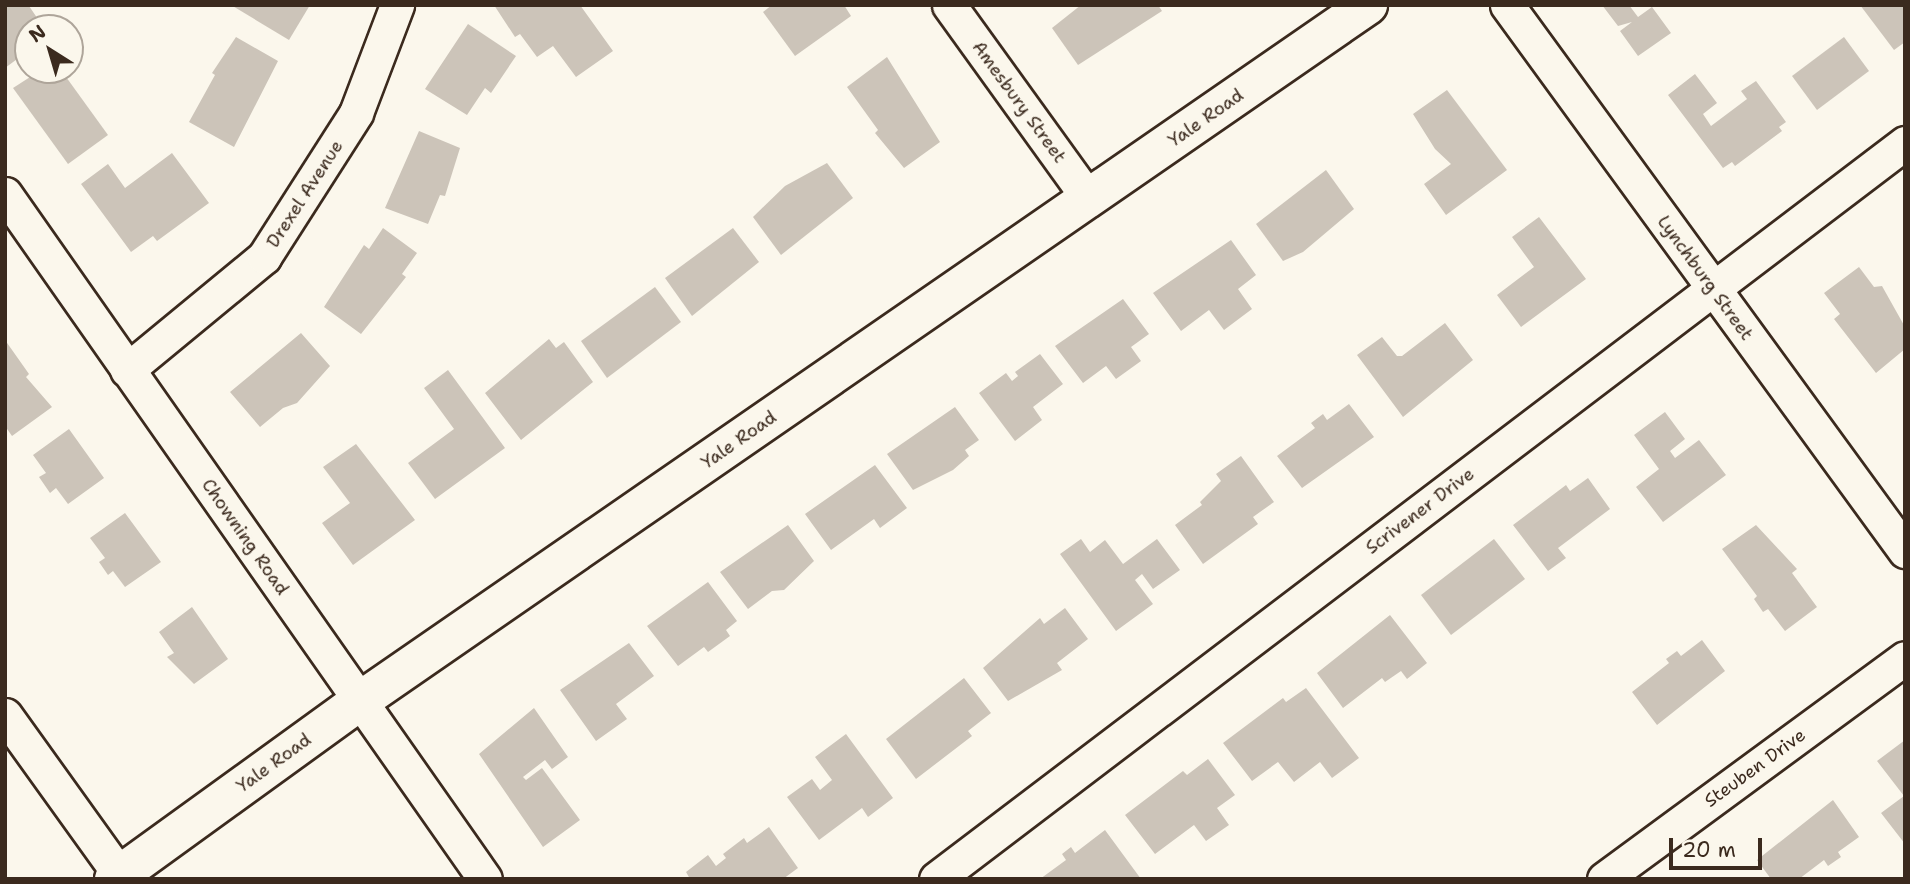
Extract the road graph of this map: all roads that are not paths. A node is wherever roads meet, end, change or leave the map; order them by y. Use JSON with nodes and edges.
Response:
{"nodes":[{"id":1,"x":397,"y":5,"type":"edge"},
{"id":2,"x":949,"y":5,"type":"edge"},
{"id":3,"x":1368,"y":5,"type":"edge"},
{"id":4,"x":1507,"y":5,"type":"edge"},
{"id":5,"x":1905,"y":143,"type":"edge"},
{"id":6,"x":5,"y":194,"type":"edge"},
{"id":7,"x":1089,"y":199,"type":"junction"},
{"id":8,"x":1712,"y":288,"type":"junction"},
{"id":9,"x":127,"y":370,"type":"junction"},
{"id":10,"x":1905,"y":551,"type":"edge"},
{"id":11,"x":1905,"y":658,"type":"edge"},
{"id":12,"x":360,"y":701,"type":"junction"},
{"id":13,"x":5,"y":715,"type":"edge"},
{"id":14,"x":951,"y":875,"type":"edge"},
{"id":15,"x":119,"y":877,"type":"edge"},
{"id":16,"x":485,"y":879,"type":"edge"},
{"id":17,"x":1604,"y":879,"type":"edge"}],
"edges":[{"from":1,"to":9,"type":"street","name":"Drexel Avenue"},
{"from":2,"to":7,"type":"street","name":"Amesbury Street"},
{"from":3,"to":7,"type":"main road","name":"Yale Road"},
{"from":4,"to":8,"type":"street","name":"Lynchburg Street"},
{"from":5,"to":8,"type":"street","name":"Scrivener Drive"},
{"from":6,"to":9,"type":"street","name":"Chowning Road"},
{"from":7,"to":12,"type":"main road","name":"Yale Road"},
{"from":8,"to":10,"type":"street","name":"Lynchburg Street"},
{"from":8,"to":14,"type":"street","name":"Scrivener Drive"},
{"from":9,"to":12,"type":"street","name":"Chowning Road"},
{"from":11,"to":17,"type":"street","name":"Steuben Drive"},
{"from":12,"to":15,"type":"main road","name":"Yale Road"},
{"from":12,"to":16,"type":"street","name":"Chowning Road"},
{"from":13,"to":15,"type":"street"}]}
